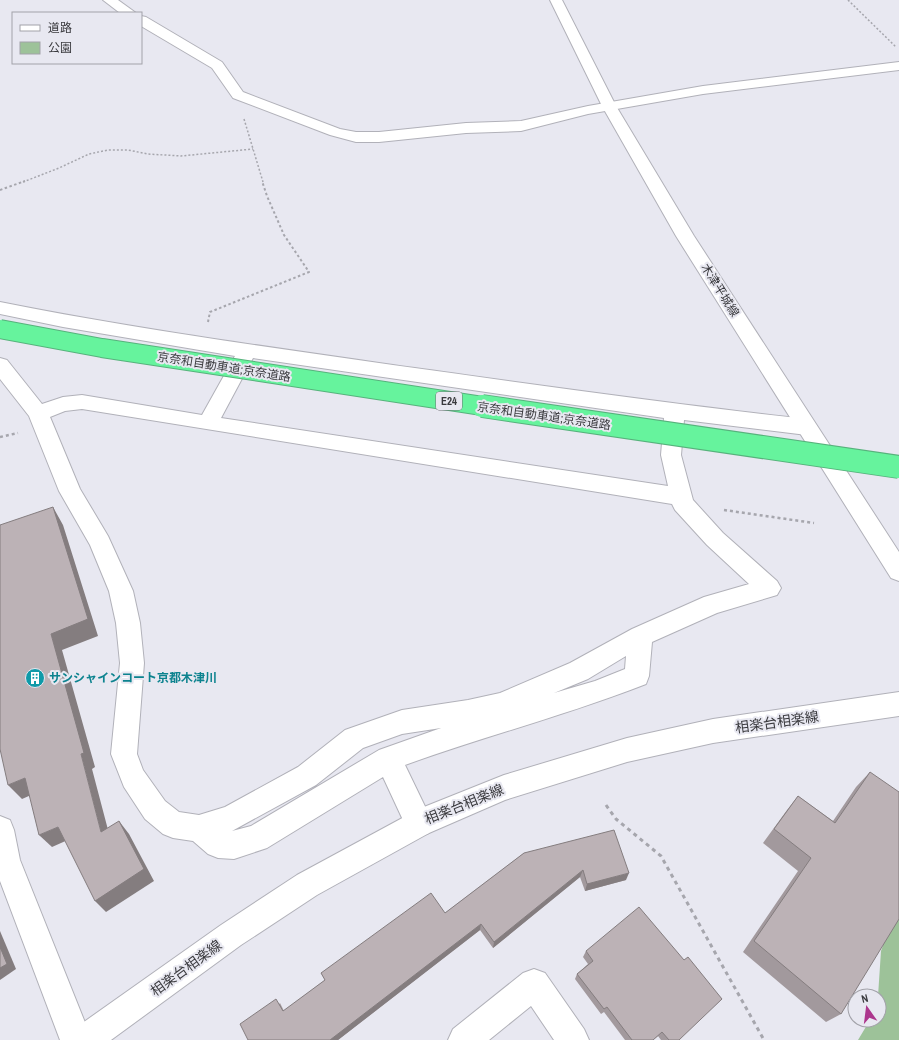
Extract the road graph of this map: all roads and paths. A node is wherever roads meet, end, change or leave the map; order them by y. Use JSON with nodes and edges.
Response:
{"nodes":[{"id":1,"x":109,"y":0,"type":"edge"},
{"id":2,"x":556,"y":0,"type":"edge"},
{"id":3,"x":848,"y":0,"type":"edge"},
{"id":4,"x":127,"y":12,"type":"edge"},
{"id":5,"x":142,"y":21,"type":"edge"},
{"id":6,"x":899,"y":49,"type":"edge"},
{"id":7,"x":899,"y":66,"type":"edge"},
{"id":8,"x":238,"y":95,"type":"junction"},
{"id":9,"x":609,"y":106,"type":"junction"},
{"id":10,"x":252,"y":149,"type":"junction"},
{"id":11,"x":0,"y":190,"type":"edge"},
{"id":12,"x":0,"y":308,"type":"edge"},
{"id":13,"x":0,"y":330,"type":"edge"},
{"id":14,"x":205,"y":345,"type":"junction"},
{"id":15,"x":247,"y":352,"type":"junction"},
{"id":16,"x":0,"y":365,"type":"edge"},
{"id":17,"x":675,"y":412,"type":"junction"},
{"id":18,"x":38,"y":413,"type":"junction"},
{"id":19,"x":208,"y":423,"type":"junction"},
{"id":20,"x":807,"y":427,"type":"junction"},
{"id":21,"x":899,"y":467,"type":"edge"},
{"id":22,"x":682,"y":500,"type":"junction"},
{"id":23,"x":814,"y":523,"type":"dead end"},
{"id":24,"x":899,"y":571,"type":"edge"},
{"id":25,"x":640,"y":636,"type":"junction"},
{"id":26,"x":899,"y":704,"type":"edge"},
{"id":27,"x":388,"y":759,"type":"junction"},
{"id":28,"x":606,"y":805,"type":"dead end"},
{"id":29,"x":419,"y":823,"type":"junction"},
{"id":30,"x":199,"y":829,"type":"junction"},
{"id":31,"x":0,"y":830,"type":"edge"},
{"id":32,"x":3,"y":862,"type":"edge"},
{"id":33,"x":76,"y":1040,"type":"edge"},
{"id":34,"x":85,"y":1040,"type":"edge"},
{"id":35,"x":464,"y":1040,"type":"edge"},
{"id":36,"x":573,"y":1040,"type":"edge"},
{"id":37,"x":764,"y":1040,"type":"edge"}],
"edges":[{"from":1,"to":4,"type":"street"},
{"from":2,"to":9,"type":"street","name":"木津平城線"},
{"from":3,"to":6,"type":"path"},
{"from":5,"to":8,"type":"street"},
{"from":7,"to":9,"type":"street"},
{"from":8,"to":9,"type":"street"},
{"from":8,"to":10,"type":"path"},
{"from":9,"to":20,"type":"street","name":"木津平城線"},
{"from":10,"to":11,"type":"path"},
{"from":10,"to":14,"type":"path"},
{"from":12,"to":14,"type":"street"},
{"from":13,"to":21,"type":"highway","name":"京奈和自動車道;京奈道路","number":"E24","bridge":true},
{"from":14,"to":15,"type":"street"},
{"from":15,"to":17,"type":"street"},
{"from":15,"to":19,"type":"street"},
{"from":16,"to":18,"type":"street"},
{"from":17,"to":20,"type":"street"},
{"from":17,"to":22,"type":"street"},
{"from":18,"to":19,"type":"street"},
{"from":18,"to":30,"type":"street"},
{"from":19,"to":22,"type":"street"},
{"from":20,"to":24,"type":"street","name":"木津平城線"},
{"from":22,"to":23,"type":"path"},
{"from":22,"to":25,"type":"street"},
{"from":25,"to":27,"type":"street"},
{"from":25,"to":30,"type":"street"},
{"from":26,"to":29,"type":"street","name":"相楽台相楽線"},
{"from":27,"to":29,"type":"street"},
{"from":27,"to":30,"type":"street"},
{"from":28,"to":37,"type":"path"},
{"from":29,"to":34,"type":"street","name":"相楽台相楽線"},
{"from":31,"to":32,"type":"street"},
{"from":32,"to":33,"type":"street"},
{"from":35,"to":36,"type":"street"}]}
